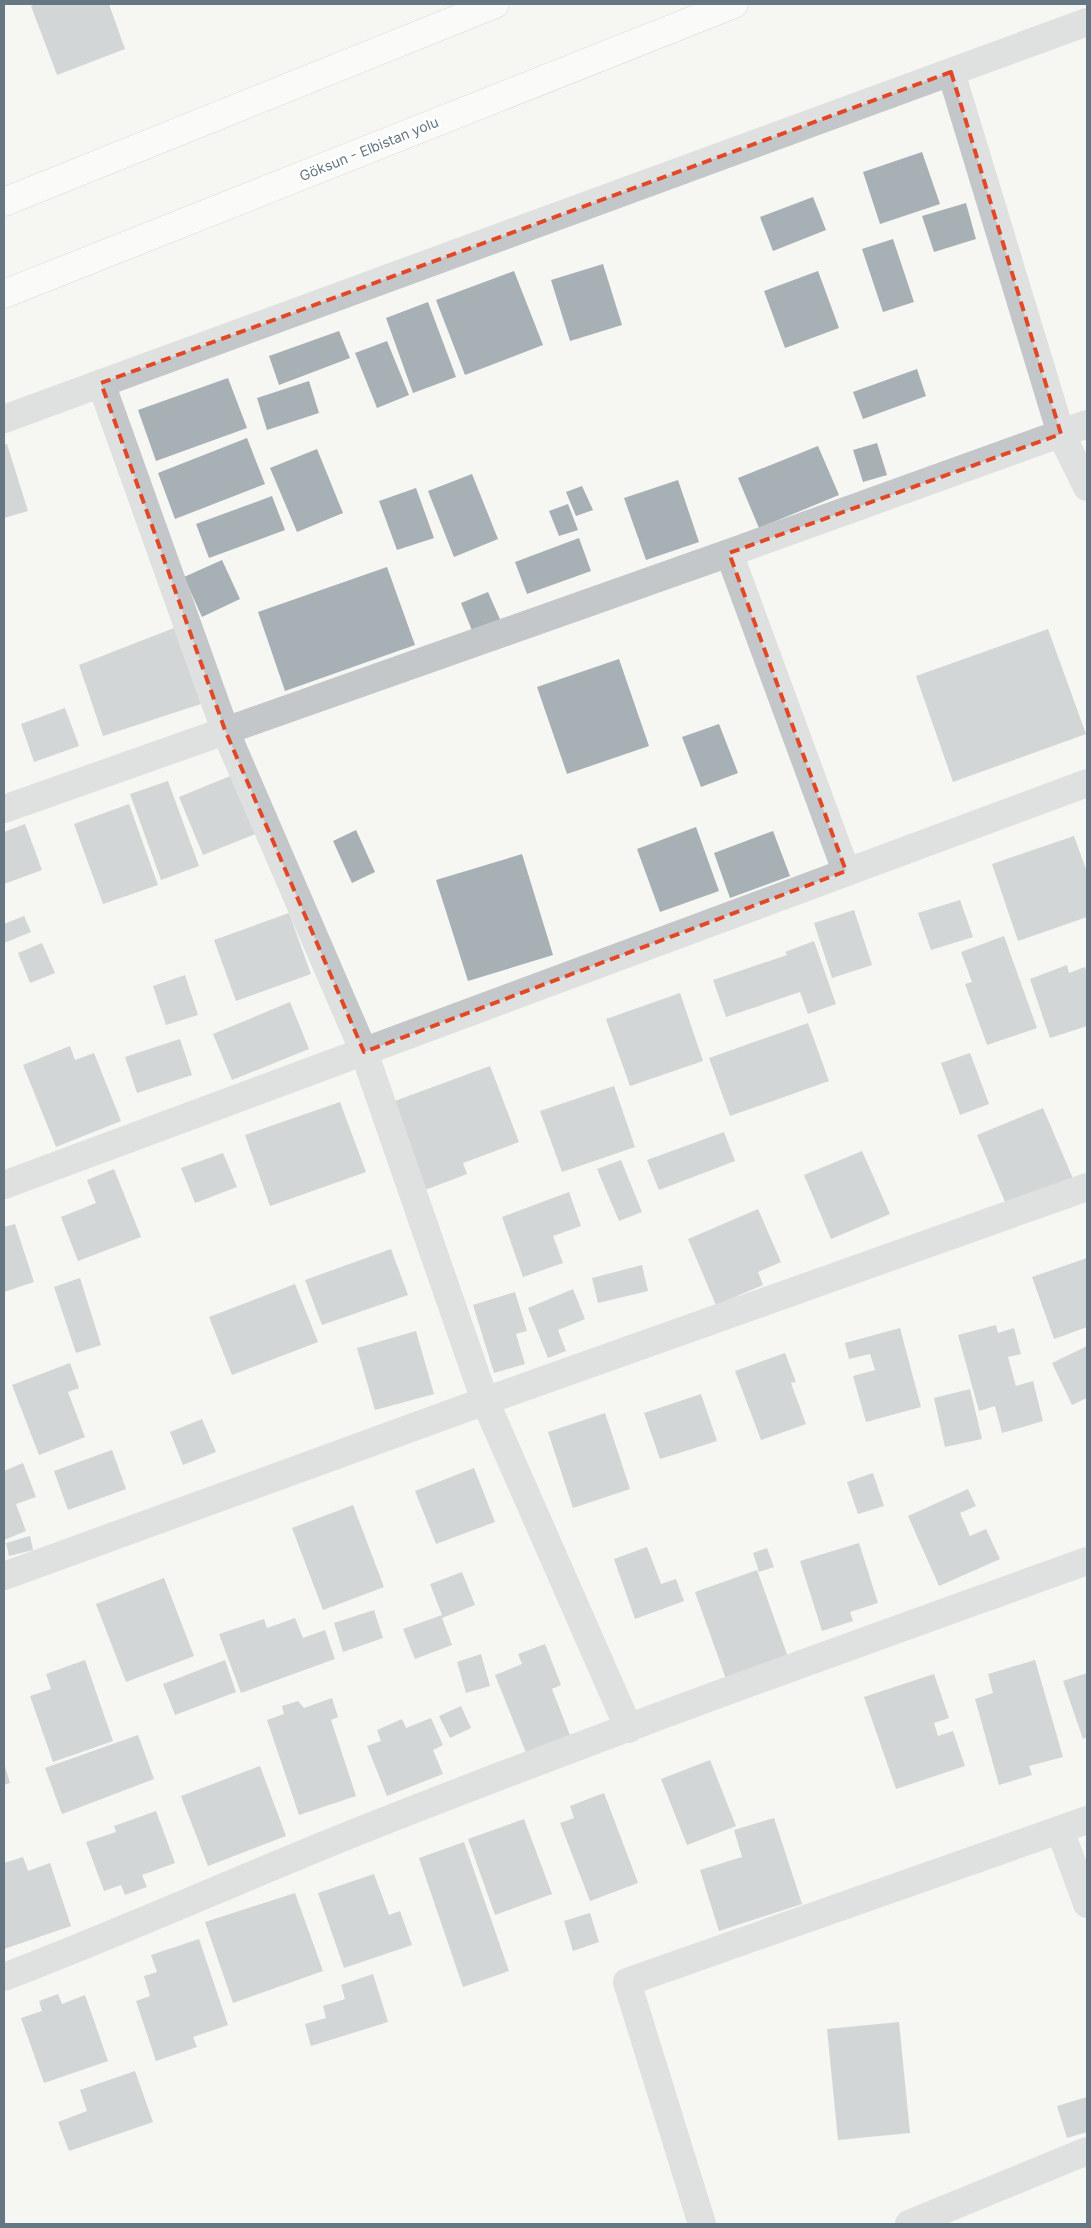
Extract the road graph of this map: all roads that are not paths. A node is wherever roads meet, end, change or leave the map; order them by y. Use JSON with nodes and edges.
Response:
{"nodes":[{"id":1,"x":495,"y":4,"type":"edge"},
{"id":2,"x":734,"y":4,"type":"edge"},
{"id":3,"x":1087,"y":22,"type":"edge"},
{"id":4,"x":951,"y":72,"type":"junction"},
{"id":5,"x":4,"y":202,"type":"edge"},
{"id":6,"x":4,"y":294,"type":"edge"},
{"id":7,"x":101,"y":383,"type":"junction"},
{"id":8,"x":4,"y":418,"type":"edge"},
{"id":9,"x":1087,"y":424,"type":"edge"},
{"id":10,"x":1061,"y":434,"type":"junction"},
{"id":11,"x":1087,"y":487,"type":"edge"},
{"id":12,"x":729,"y":553,"type":"junction"},
{"id":13,"x":226,"y":730,"type":"junction"},
{"id":14,"x":1087,"y":783,"type":"edge"},
{"id":15,"x":4,"y":810,"type":"edge"},
{"id":16,"x":846,"y":871,"type":"junction"},
{"id":17,"x":364,"y":1052,"type":"junction"},
{"id":18,"x":4,"y":1185,"type":"edge"},
{"id":19,"x":1087,"y":1187,"type":"edge"},
{"id":20,"x":485,"y":1401,"type":"junction"},
{"id":21,"x":1087,"y":1562,"type":"edge"},
{"id":22,"x":4,"y":1576,"type":"edge"},
{"id":23,"x":629,"y":1729,"type":"junction"},
{"id":24,"x":1087,"y":1820,"type":"edge"},
{"id":25,"x":1060,"y":1830,"type":"junction"},
{"id":26,"x":1087,"y":1904,"type":"edge"},
{"id":27,"x":4,"y":1977,"type":"edge"},
{"id":28,"x":1087,"y":2151,"type":"edge"},
{"id":29,"x":702,"y":2224,"type":"edge"},
{"id":30,"x":909,"y":2224,"type":"edge"}],
"edges":[{"from":1,"to":5,"type":"highway"},
{"from":2,"to":6,"type":"highway","name":"Göksun - Elbistan yolu"},
{"from":3,"to":4,"type":"street"},
{"from":4,"to":7,"type":"street"},
{"from":4,"to":10,"type":"street"},
{"from":7,"to":8,"type":"street"},
{"from":7,"to":13,"type":"street"},
{"from":9,"to":10,"type":"street"},
{"from":10,"to":11,"type":"street"},
{"from":10,"to":12,"type":"street"},
{"from":12,"to":13,"type":"street"},
{"from":12,"to":16,"type":"street"},
{"from":13,"to":15,"type":"street"},
{"from":13,"to":17,"type":"street"},
{"from":14,"to":16,"type":"street"},
{"from":16,"to":17,"type":"street"},
{"from":17,"to":18,"type":"street"},
{"from":17,"to":20,"type":"street"},
{"from":19,"to":20,"type":"street"},
{"from":20,"to":22,"type":"street"},
{"from":20,"to":23,"type":"street"},
{"from":21,"to":23,"type":"street"},
{"from":23,"to":27,"type":"street"},
{"from":24,"to":25,"type":"street"},
{"from":25,"to":26,"type":"street"},
{"from":25,"to":29,"type":"street"},
{"from":28,"to":30,"type":"street"}]}
